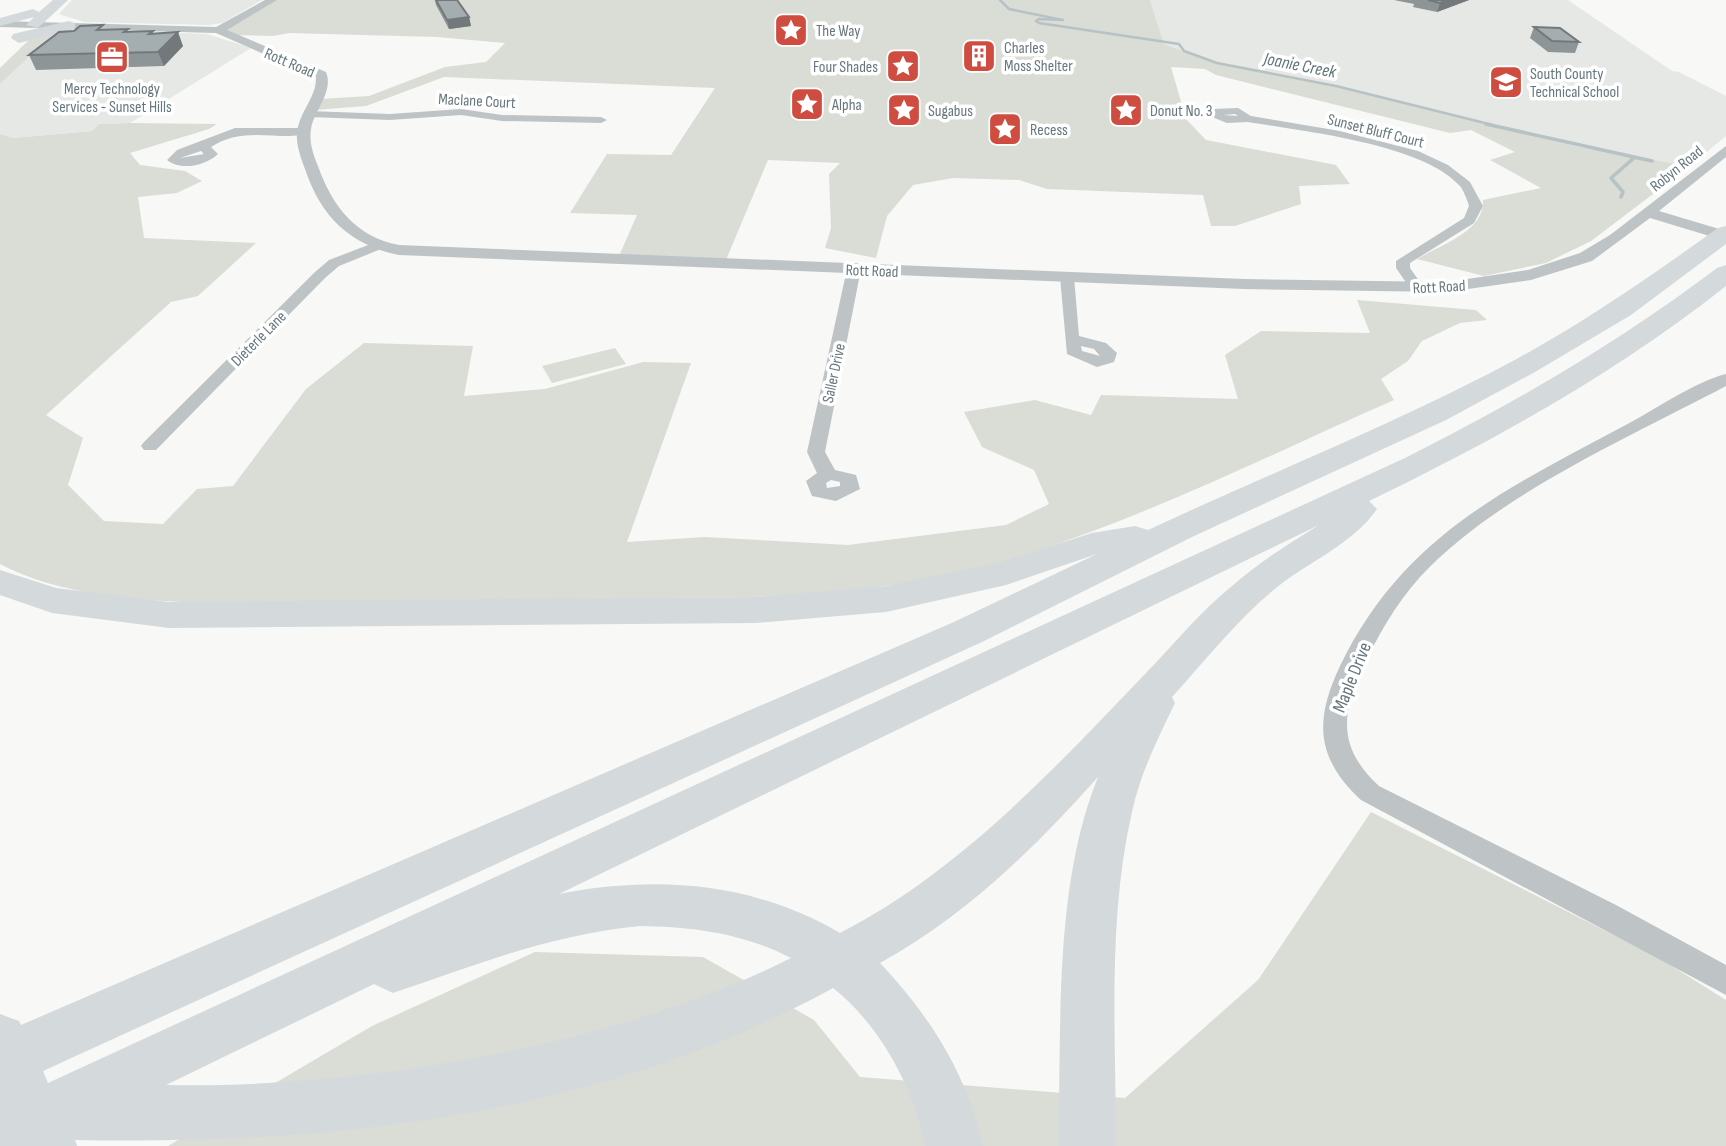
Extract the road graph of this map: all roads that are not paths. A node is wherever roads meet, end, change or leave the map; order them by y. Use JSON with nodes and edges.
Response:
{"nodes":[{"id":1,"x":47,"y":0,"type":"edge"},
{"id":2,"x":61,"y":0,"type":"edge"},
{"id":3,"x":272,"y":0,"type":"edge"},
{"id":4,"x":69,"y":26,"type":"junction"},
{"id":5,"x":15,"y":29,"type":"edge"},
{"id":6,"x":218,"y":30,"type":"junction"},
{"id":7,"x":309,"y":114,"type":"junction"},
{"id":8,"x":1248,"y":118,"type":"dead end"},
{"id":9,"x":601,"y":120,"type":"dead end"},
{"id":10,"x":304,"y":131,"type":"junction"},
{"id":11,"x":203,"y":146,"type":"dead end"},
{"id":12,"x":1726,"y":150,"type":"edge"},
{"id":13,"x":1647,"y":213,"type":"junction"},
{"id":14,"x":1720,"y":238,"type":"edge"},
{"id":15,"x":376,"y":246,"type":"junction"},
{"id":16,"x":854,"y":269,"type":"junction"},
{"id":17,"x":1726,"y":272,"type":"edge"},
{"id":18,"x":1067,"y":277,"type":"junction"},
{"id":19,"x":1417,"y":288,"type":"junction"},
{"id":20,"x":1071,"y":339,"type":"dead end"},
{"id":21,"x":1726,"y":379,"type":"edge"},
{"id":22,"x":150,"y":446,"type":"dead end"},
{"id":23,"x":828,"y":475,"type":"dead end"},
{"id":24,"x":1387,"y":480,"type":"junction"},
{"id":25,"x":1180,"y":529,"type":"junction"},
{"id":26,"x":0,"y":582,"type":"edge"},
{"id":27,"x":1167,"y":677,"type":"junction"},
{"id":28,"x":1726,"y":981,"type":"edge"},
{"id":29,"x":262,"y":1011,"type":"junction"},
{"id":30,"x":0,"y":1040,"type":"edge"},
{"id":31,"x":0,"y":1062,"type":"edge"},
{"id":32,"x":0,"y":1108,"type":"edge"},
{"id":33,"x":0,"y":1135,"type":"edge"},
{"id":34,"x":48,"y":1146,"type":"edge"},
{"id":35,"x":954,"y":1146,"type":"edge"},
{"id":36,"x":1087,"y":1146,"type":"edge"}],
"edges":[{"from":1,"to":5,"type":"main road"},
{"from":2,"to":5,"type":"main road"},
{"from":3,"to":6,"type":"street"},
{"from":4,"to":5,"type":"highway"},
{"from":4,"to":5,"type":"main road"},
{"from":4,"to":6,"type":"street"},
{"from":6,"to":7,"type":"street","name":"Rott Road"},
{"from":7,"to":9,"type":"street","name":"Maclane Court"},
{"from":7,"to":10,"type":"street","name":"Rott Road"},
{"from":8,"to":19,"type":"street","name":"Sunset Bluff Court"},
{"from":10,"to":11,"type":"street"},
{"from":10,"to":15,"type":"street","name":"Rott Road"},
{"from":12,"to":13,"type":"street","name":"Robyn Road"},
{"from":13,"to":14,"type":"street"},
{"from":13,"to":19,"type":"street","name":"Rott Road"},
{"from":14,"to":25,"type":"highway"},
{"from":15,"to":16,"type":"street","name":"Rott Road"},
{"from":15,"to":22,"type":"street","name":"Dieterle Lane"},
{"from":16,"to":18,"type":"street","name":"Rott Road"},
{"from":16,"to":23,"type":"street","name":"Saller Drive"},
{"from":17,"to":24,"type":"highway"},
{"from":18,"to":19,"type":"street","name":"Rott Road"},
{"from":18,"to":20,"type":"street"},
{"from":21,"to":28,"type":"street","name":"Maple Drive"},
{"from":24,"to":27,"type":"highway"},
{"from":24,"to":29,"type":"highway"},
{"from":25,"to":26,"type":"highway"},
{"from":25,"to":31,"type":"highway"},
{"from":27,"to":32,"type":"highway"},
{"from":27,"to":36,"type":"highway"},
{"from":29,"to":33,"type":"highway"},
{"from":29,"to":35,"type":"highway"},
{"from":30,"to":34,"type":"highway"}]}
